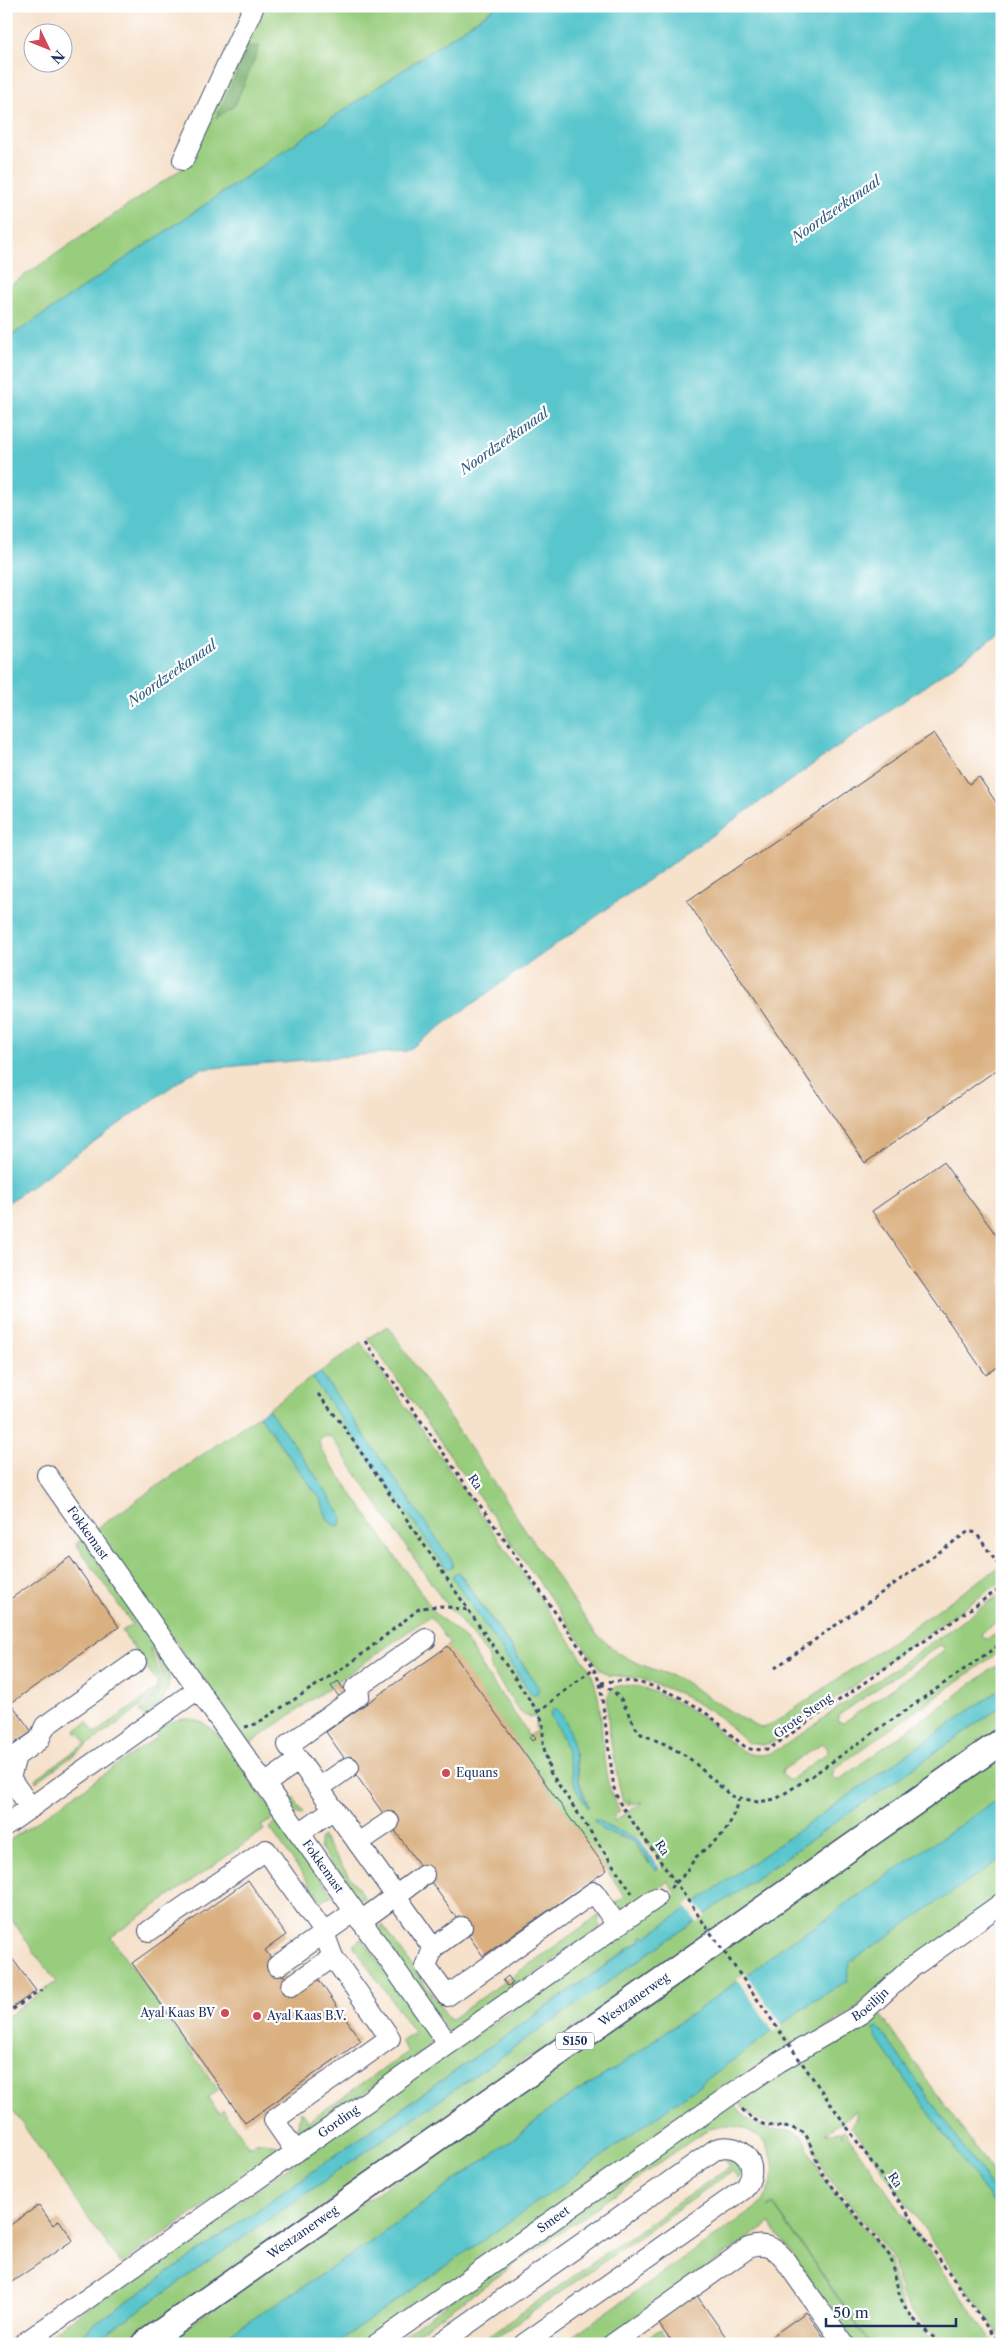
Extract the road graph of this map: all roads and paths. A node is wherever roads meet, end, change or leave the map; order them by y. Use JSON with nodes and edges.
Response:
{"nodes":[{"id":1,"x":254,"y":6,"type":"edge"},
{"id":2,"x":183,"y":160,"type":"dead end"},
{"id":3,"x":365,"y":1341,"type":"dead end"},
{"id":4,"x":318,"y":1394,"type":"dead end"},
{"id":5,"x":47,"y":1474,"type":"dead end"},
{"id":6,"x":1002,"y":1570,"type":"edge"},
{"id":7,"x":1002,"y":1587,"type":"edge"},
{"id":8,"x":468,"y":1610,"type":"junction"},
{"id":9,"x":426,"y":1639,"type":"dead end"},
{"id":10,"x":1002,"y":1643,"type":"edge"},
{"id":11,"x":136,"y":1662,"type":"dead end"},
{"id":12,"x":594,"y":1668,"type":"junction"},
{"id":13,"x":775,"y":1668,"type":"dead end"},
{"id":14,"x":600,"y":1683,"type":"junction"},
{"id":15,"x":198,"y":1689,"type":"junction"},
{"id":16,"x":538,"y":1712,"type":"junction"},
{"id":17,"x":228,"y":1732,"type":"junction"},
{"id":18,"x":1002,"y":1741,"type":"edge"},
{"id":19,"x":299,"y":1760,"type":"junction"},
{"id":20,"x":349,"y":1767,"type":"dead end"},
{"id":21,"x":8,"y":1780,"type":"edge"},
{"id":22,"x":264,"y":1784,"type":"junction"},
{"id":23,"x":319,"y":1788,"type":"junction"},
{"id":24,"x":739,"y":1799,"type":"junction"},
{"id":25,"x":31,"y":1808,"type":"junction"},
{"id":26,"x":334,"y":1809,"type":"junction"},
{"id":27,"x":389,"y":1822,"type":"dead end"},
{"id":28,"x":6,"y":1825,"type":"edge"},
{"id":29,"x":299,"y":1834,"type":"junction"},
{"id":30,"x":358,"y":1843,"type":"junction"},
{"id":31,"x":424,"y":1875,"type":"dead end"},
{"id":32,"x":396,"y":1896,"type":"junction"},
{"id":33,"x":1002,"y":1903,"type":"edge"},
{"id":34,"x":648,"y":1904,"type":"junction"},
{"id":35,"x":358,"y":1916,"type":"junction"},
{"id":36,"x":618,"y":1925,"type":"junction"},
{"id":37,"x":462,"y":1927,"type":"dead end"},
{"id":38,"x":150,"y":1931,"type":"dead end"},
{"id":39,"x":324,"y":1933,"type":"junction"},
{"id":40,"x":433,"y":1948,"type":"junction"},
{"id":41,"x":333,"y":1957,"type":"junction"},
{"id":42,"x":277,"y":1966,"type":"dead end"},
{"id":43,"x":291,"y":1986,"type":"dead end"},
{"id":44,"x":46,"y":1987,"type":"dead end"},
{"id":45,"x":6,"y":2014,"type":"edge"},
{"id":46,"x":448,"y":2044,"type":"junction"},
{"id":47,"x":730,"y":2095,"type":"junction"},
{"id":48,"x":296,"y":2152,"type":"junction"},
{"id":49,"x":23,"y":2344,"type":"edge"},
{"id":50,"x":144,"y":2344,"type":"edge"},
{"id":51,"x":377,"y":2344,"type":"edge"},
{"id":52,"x":439,"y":2344,"type":"edge"},
{"id":53,"x":524,"y":2344,"type":"edge"},
{"id":54,"x":613,"y":2344,"type":"edge"},
{"id":55,"x":844,"y":2344,"type":"edge"},
{"id":56,"x":942,"y":2344,"type":"edge"},
{"id":57,"x":999,"y":2344,"type":"edge"}],
"edges":[{"from":1,"to":2,"type":"street"},
{"from":3,"to":12,"type":"path","name":"Ra"},
{"from":4,"to":8,"type":"path"},
{"from":5,"to":15,"type":"street","name":"Fokkemast"},
{"from":6,"to":13,"type":"path"},
{"from":7,"to":14,"type":"path","name":"Grote Steng"},
{"from":8,"to":16,"type":"path"},
{"from":8,"to":17,"type":"path"},
{"from":9,"to":19,"type":"street"},
{"from":10,"to":24,"type":"path"},
{"from":11,"to":21,"type":"street"},
{"from":12,"to":14,"type":"path","name":"Ra"},
{"from":12,"to":16,"type":"path"},
{"from":14,"to":24,"type":"path"},
{"from":14,"to":57,"type":"path","name":"Ra","bridge":true},
{"from":15,"to":17,"type":"street","name":"Fokkemast"},
{"from":15,"to":25,"type":"street"},
{"from":16,"to":34,"type":"path"},
{"from":17,"to":22,"type":"street","name":"Fokkemast"},
{"from":18,"to":50,"type":"main road","name":"Westzanerweg","number":"S150"},
{"from":19,"to":22,"type":"street"},
{"from":19,"to":23,"type":"street"},
{"from":20,"to":23,"type":"street"},
{"from":21,"to":25,"type":"street"},
{"from":22,"to":29,"type":"street","name":"Fokkemast"},
{"from":23,"to":26,"type":"street"},
{"from":24,"to":34,"type":"path"},
{"from":25,"to":28,"type":"street"},
{"from":26,"to":29,"type":"street"},
{"from":26,"to":30,"type":"street"},
{"from":27,"to":30,"type":"street"},
{"from":29,"to":35,"type":"street","name":"Fokkemast"},
{"from":30,"to":32,"type":"street"},
{"from":31,"to":32,"type":"street"},
{"from":32,"to":35,"type":"street"},
{"from":32,"to":40,"type":"street"},
{"from":33,"to":47,"type":"street","name":"Boeilijn"},
{"from":34,"to":36,"type":"street","name":"Gording"},
{"from":35,"to":39,"type":"street"},
{"from":35,"to":46,"type":"street","name":"Fokkemast"},
{"from":36,"to":40,"type":"street"},
{"from":36,"to":46,"type":"street","name":"Gording"},
{"from":37,"to":40,"type":"street"},
{"from":38,"to":39,"type":"street"},
{"from":39,"to":41,"type":"street"},
{"from":39,"to":42,"type":"street"},
{"from":41,"to":43,"type":"street"},
{"from":41,"to":48,"type":"street"},
{"from":44,"to":45,"type":"path"},
{"from":46,"to":48,"type":"street","name":"Gording"},
{"from":47,"to":51,"type":"street","name":"Smeet"},
{"from":47,"to":56,"type":"path"},
{"from":48,"to":49,"type":"street","name":"Gording"},
{"from":52,"to":53,"type":"street"},
{"from":54,"to":55,"type":"street"}]}
